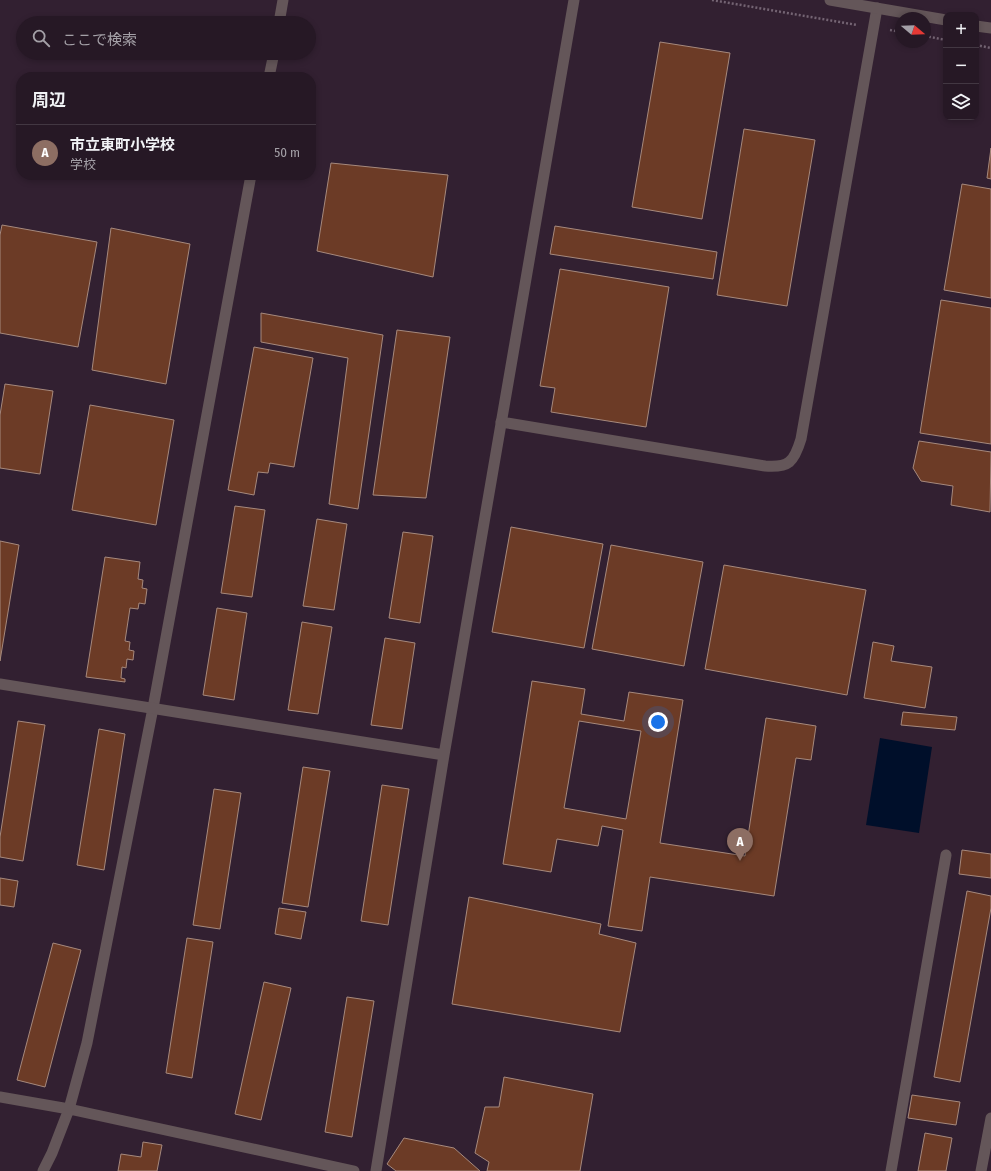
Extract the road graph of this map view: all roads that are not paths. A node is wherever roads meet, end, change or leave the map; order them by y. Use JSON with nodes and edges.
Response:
{"nodes":[{"id":1,"x":283,"y":0,"type":"edge"},
{"id":2,"x":574,"y":0,"type":"edge"},
{"id":3,"x":830,"y":0,"type":"edge"},
{"id":4,"x":877,"y":8,"type":"junction"},
{"id":5,"x":280,"y":16,"type":"edge"},
{"id":6,"x":943,"y":19,"type":"edge"},
{"id":7,"x":979,"y":26,"type":"edge"},
{"id":8,"x":991,"y":28,"type":"edge"},
{"id":9,"x":273,"y":60,"type":"edge"},
{"id":10,"x":270,"y":72,"type":"edge"},
{"id":11,"x":250,"y":180,"type":"edge"},
{"id":12,"x":501,"y":422,"type":"junction"},
{"id":13,"x":0,"y":684,"type":"edge"},
{"id":14,"x":153,"y":708,"type":"junction"},
{"id":15,"x":444,"y":755,"type":"junction"},
{"id":16,"x":946,"y":855,"type":"dead end"},
{"id":17,"x":0,"y":1097,"type":"edge"},
{"id":18,"x":69,"y":1109,"type":"junction"},
{"id":19,"x":991,"y":1118,"type":"edge"},
{"id":20,"x":989,"y":1143,"type":"edge"},
{"id":21,"x":43,"y":1171,"type":"edge"},
{"id":22,"x":354,"y":1171,"type":"edge"},
{"id":23,"x":376,"y":1171,"type":"edge"},
{"id":24,"x":891,"y":1171,"type":"edge"},
{"id":25,"x":981,"y":1171,"type":"edge"}],
"edges":[{"from":1,"to":5,"type":"street"},
{"from":2,"to":12,"type":"street"},
{"from":3,"to":4,"type":"street"},
{"from":4,"to":6,"type":"street"},
{"from":4,"to":12,"type":"street"},
{"from":7,"to":8,"type":"street"},
{"from":9,"to":10,"type":"street"},
{"from":11,"to":14,"type":"street"},
{"from":12,"to":15,"type":"street"},
{"from":13,"to":14,"type":"street"},
{"from":14,"to":15,"type":"street"},
{"from":14,"to":18,"type":"street"},
{"from":15,"to":23,"type":"street"},
{"from":16,"to":24,"type":"street"},
{"from":17,"to":18,"type":"street"},
{"from":18,"to":21,"type":"street"},
{"from":18,"to":22,"type":"street"},
{"from":19,"to":20,"type":"street"},
{"from":20,"to":25,"type":"street"}]}
